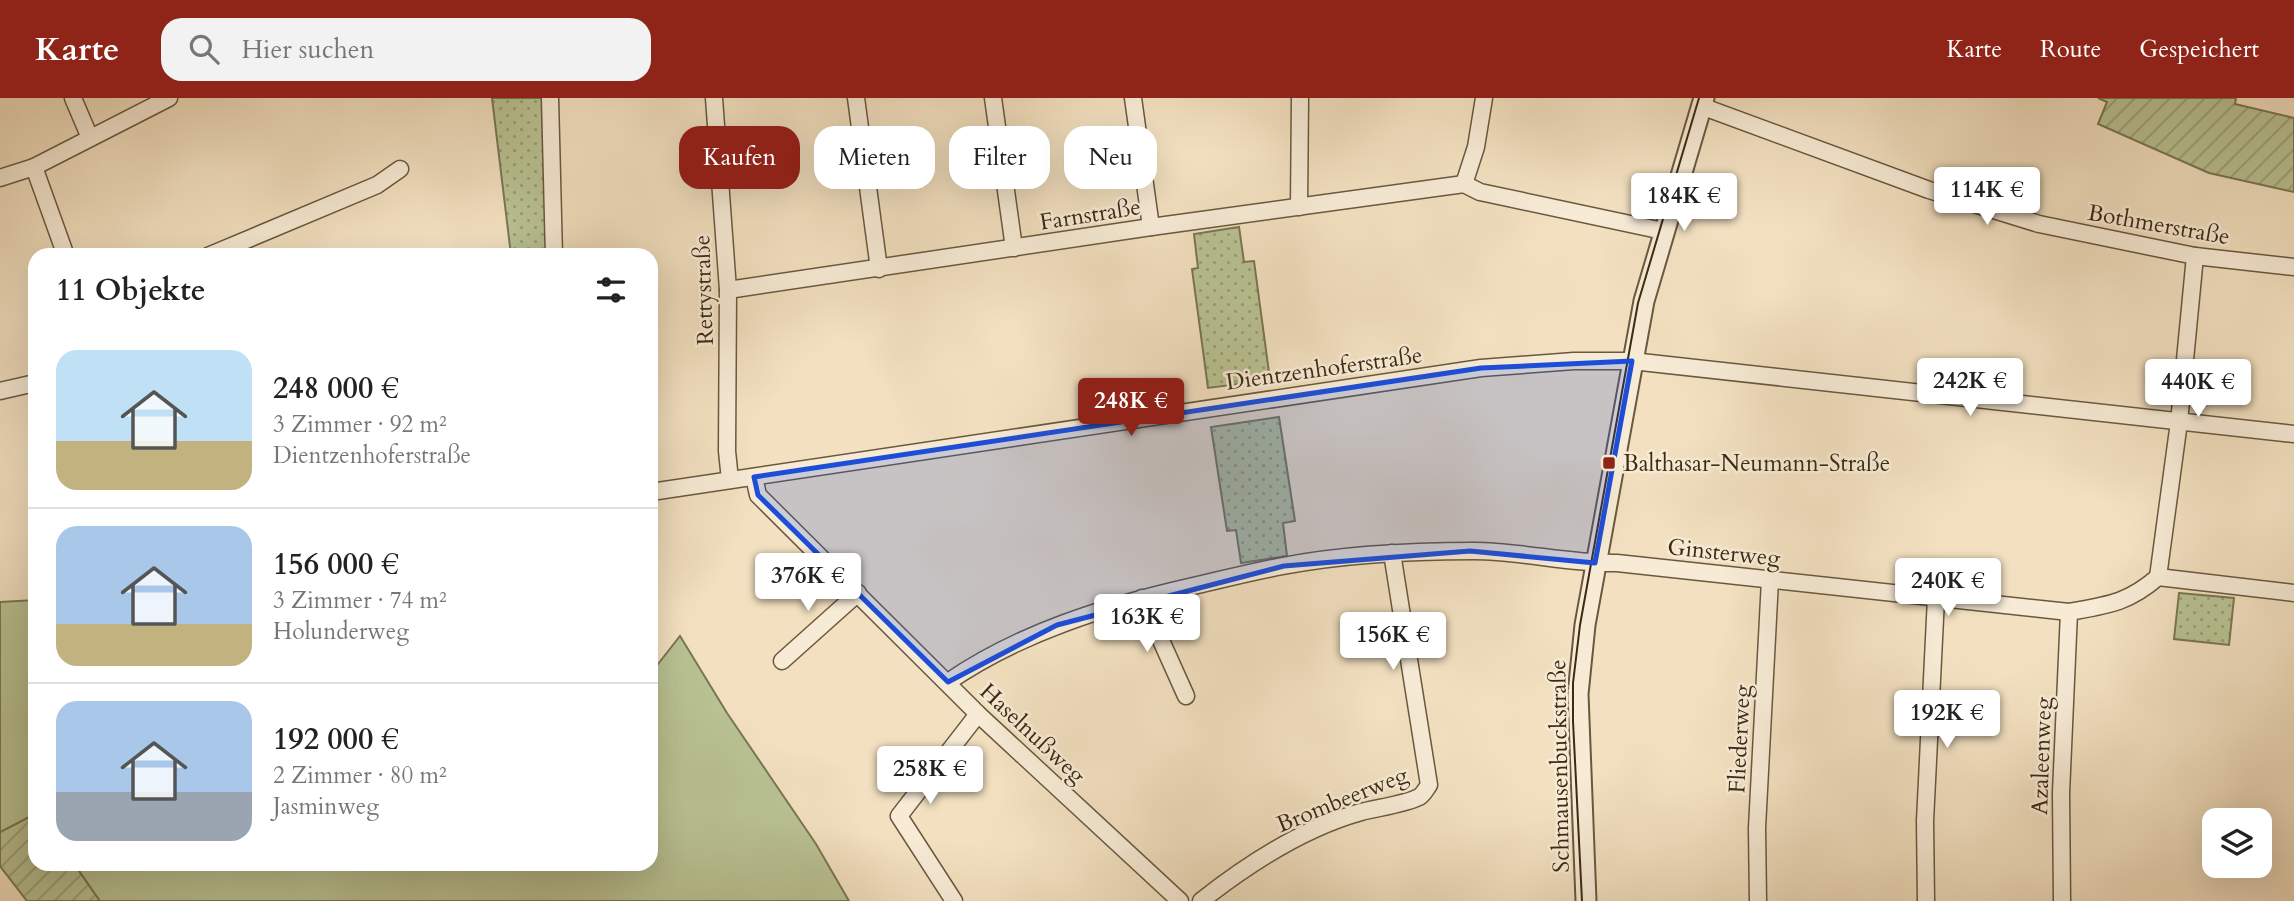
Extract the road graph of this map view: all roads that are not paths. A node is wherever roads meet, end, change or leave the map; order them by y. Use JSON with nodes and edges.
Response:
{"nodes":[{"id":1,"x":73,"y":98,"type":"edge"},
{"id":2,"x":169,"y":98,"type":"edge"},
{"id":3,"x":550,"y":98,"type":"edge"},
{"id":4,"x":714,"y":98,"type":"edge"},
{"id":5,"x":856,"y":98,"type":"edge"},
{"id":6,"x":993,"y":98,"type":"edge"},
{"id":7,"x":1133,"y":98,"type":"edge"},
{"id":8,"x":1300,"y":98,"type":"edge"},
{"id":9,"x":1484,"y":98,"type":"edge"},
{"id":10,"x":1702,"y":102,"type":"edge"},
{"id":11,"x":90,"y":138,"type":"junction"},
{"id":12,"x":34,"y":167,"type":"junction"},
{"id":13,"x":400,"y":169,"type":"dead end"},
{"id":14,"x":0,"y":178,"type":"edge"},
{"id":15,"x":1464,"y":184,"type":"junction"},
{"id":16,"x":1299,"y":207,"type":"junction"},
{"id":17,"x":1151,"y":227,"type":"junction"},
{"id":18,"x":1663,"y":231,"type":"junction"},
{"id":19,"x":62,"y":248,"type":"edge"},
{"id":20,"x":227,"y":248,"type":"edge"},
{"id":21,"x":554,"y":248,"type":"edge"},
{"id":22,"x":1014,"y":248,"type":"junction"},
{"id":23,"x":2195,"y":256,"type":"junction"},
{"id":24,"x":2294,"y":267,"type":"edge"},
{"id":25,"x":879,"y":269,"type":"junction"},
{"id":26,"x":728,"y":290,"type":"junction"},
{"id":27,"x":1632,"y":361,"type":"junction"},
{"id":28,"x":28,"y":385,"type":"edge"},
{"id":29,"x":0,"y":391,"type":"edge"},
{"id":30,"x":2179,"y":422,"type":"junction"},
{"id":31,"x":2294,"y":434,"type":"edge"},
{"id":32,"x":754,"y":477,"type":"junction"},
{"id":33,"x":730,"y":480,"type":"junction"},
{"id":34,"x":658,"y":491,"type":"edge"},
{"id":35,"x":1392,"y":553,"type":"junction"},
{"id":36,"x":1595,"y":563,"type":"junction"},
{"id":37,"x":2158,"y":577,"type":"junction"},
{"id":38,"x":1770,"y":580,"type":"junction"},
{"id":39,"x":858,"y":593,"type":"junction"},
{"id":40,"x":2294,"y":593,"type":"edge"},
{"id":41,"x":1142,"y":598,"type":"junction"},
{"id":42,"x":1936,"y":598,"type":"junction"},
{"id":43,"x":2069,"y":612,"type":"junction"},
{"id":44,"x":782,"y":661,"type":"dead end"},
{"id":45,"x":948,"y":682,"type":"junction"},
{"id":46,"x":1186,"y":696,"type":"dead end"},
{"id":47,"x":978,"y":714,"type":"junction"},
{"id":48,"x":954,"y":901,"type":"edge"},
{"id":49,"x":1180,"y":901,"type":"edge"},
{"id":50,"x":1201,"y":901,"type":"edge"},
{"id":51,"x":1586,"y":901,"type":"edge"},
{"id":52,"x":1758,"y":901,"type":"edge"},
{"id":53,"x":1926,"y":901,"type":"edge"},
{"id":54,"x":2062,"y":901,"type":"edge"}],
"edges":[{"from":1,"to":11,"type":"street"},
{"from":2,"to":11,"type":"street"},
{"from":3,"to":21,"type":"street"},
{"from":4,"to":26,"type":"street","name":"Rettystraße"},
{"from":5,"to":25,"type":"street"},
{"from":6,"to":22,"type":"street"},
{"from":7,"to":17,"type":"street"},
{"from":8,"to":16,"type":"street"},
{"from":9,"to":15,"type":"street"},
{"from":10,"to":18,"type":"street","name":"Schmausenbuckstraße"},
{"from":10,"to":23,"type":"street","name":"Bothmerstraße"},
{"from":11,"to":12,"type":"street"},
{"from":12,"to":14,"type":"street"},
{"from":12,"to":19,"type":"street"},
{"from":13,"to":20,"type":"street"},
{"from":15,"to":16,"type":"street","name":"Farnstraße"},
{"from":15,"to":18,"type":"street","name":"Farnstraße"},
{"from":16,"to":17,"type":"street","name":"Farnstraße"},
{"from":17,"to":22,"type":"street","name":"Farnstraße"},
{"from":18,"to":27,"type":"street","name":"Schmausenbuckstraße"},
{"from":22,"to":25,"type":"street","name":"Farnstraße"},
{"from":23,"to":24,"type":"street","name":"Bothmerstraße"},
{"from":23,"to":30,"type":"street"},
{"from":25,"to":26,"type":"street","name":"Farnstraße"},
{"from":26,"to":33,"type":"street","name":"Rettystraße"},
{"from":27,"to":30,"type":"street"},
{"from":27,"to":32,"type":"street","name":"Dientzenhoferstraße"},
{"from":27,"to":36,"type":"street","name":"Schmausenbuckstraße"},
{"from":28,"to":29,"type":"street"},
{"from":30,"to":31,"type":"street"},
{"from":30,"to":37,"type":"street"},
{"from":32,"to":33,"type":"street","name":"Dientzenhoferstraße"},
{"from":32,"to":39,"type":"street","name":"Haselnußweg"},
{"from":33,"to":34,"type":"street","name":"Dientzenhoferstraße"},
{"from":35,"to":36,"type":"street","name":"Ginsterweg"},
{"from":35,"to":41,"type":"street","name":"Ginsterweg"},
{"from":35,"to":50,"type":"street","name":"Brombeerweg"},
{"from":36,"to":38,"type":"street","name":"Ginsterweg"},
{"from":36,"to":51,"type":"street","name":"Schmausenbuckstraße"},
{"from":37,"to":40,"type":"street"},
{"from":37,"to":43,"type":"street","name":"Ginsterweg"},
{"from":38,"to":42,"type":"street","name":"Ginsterweg"},
{"from":38,"to":52,"type":"street","name":"Fliederweg"},
{"from":39,"to":44,"type":"street"},
{"from":39,"to":45,"type":"street","name":"Haselnußweg"},
{"from":41,"to":45,"type":"street","name":"Ginsterweg"},
{"from":41,"to":46,"type":"street"},
{"from":42,"to":43,"type":"street","name":"Ginsterweg"},
{"from":42,"to":53,"type":"street"},
{"from":43,"to":54,"type":"street","name":"Azaleenweg"},
{"from":45,"to":47,"type":"street","name":"Haselnußweg"},
{"from":47,"to":48,"type":"street"},
{"from":47,"to":49,"type":"street","name":"Haselnußweg"}]}
